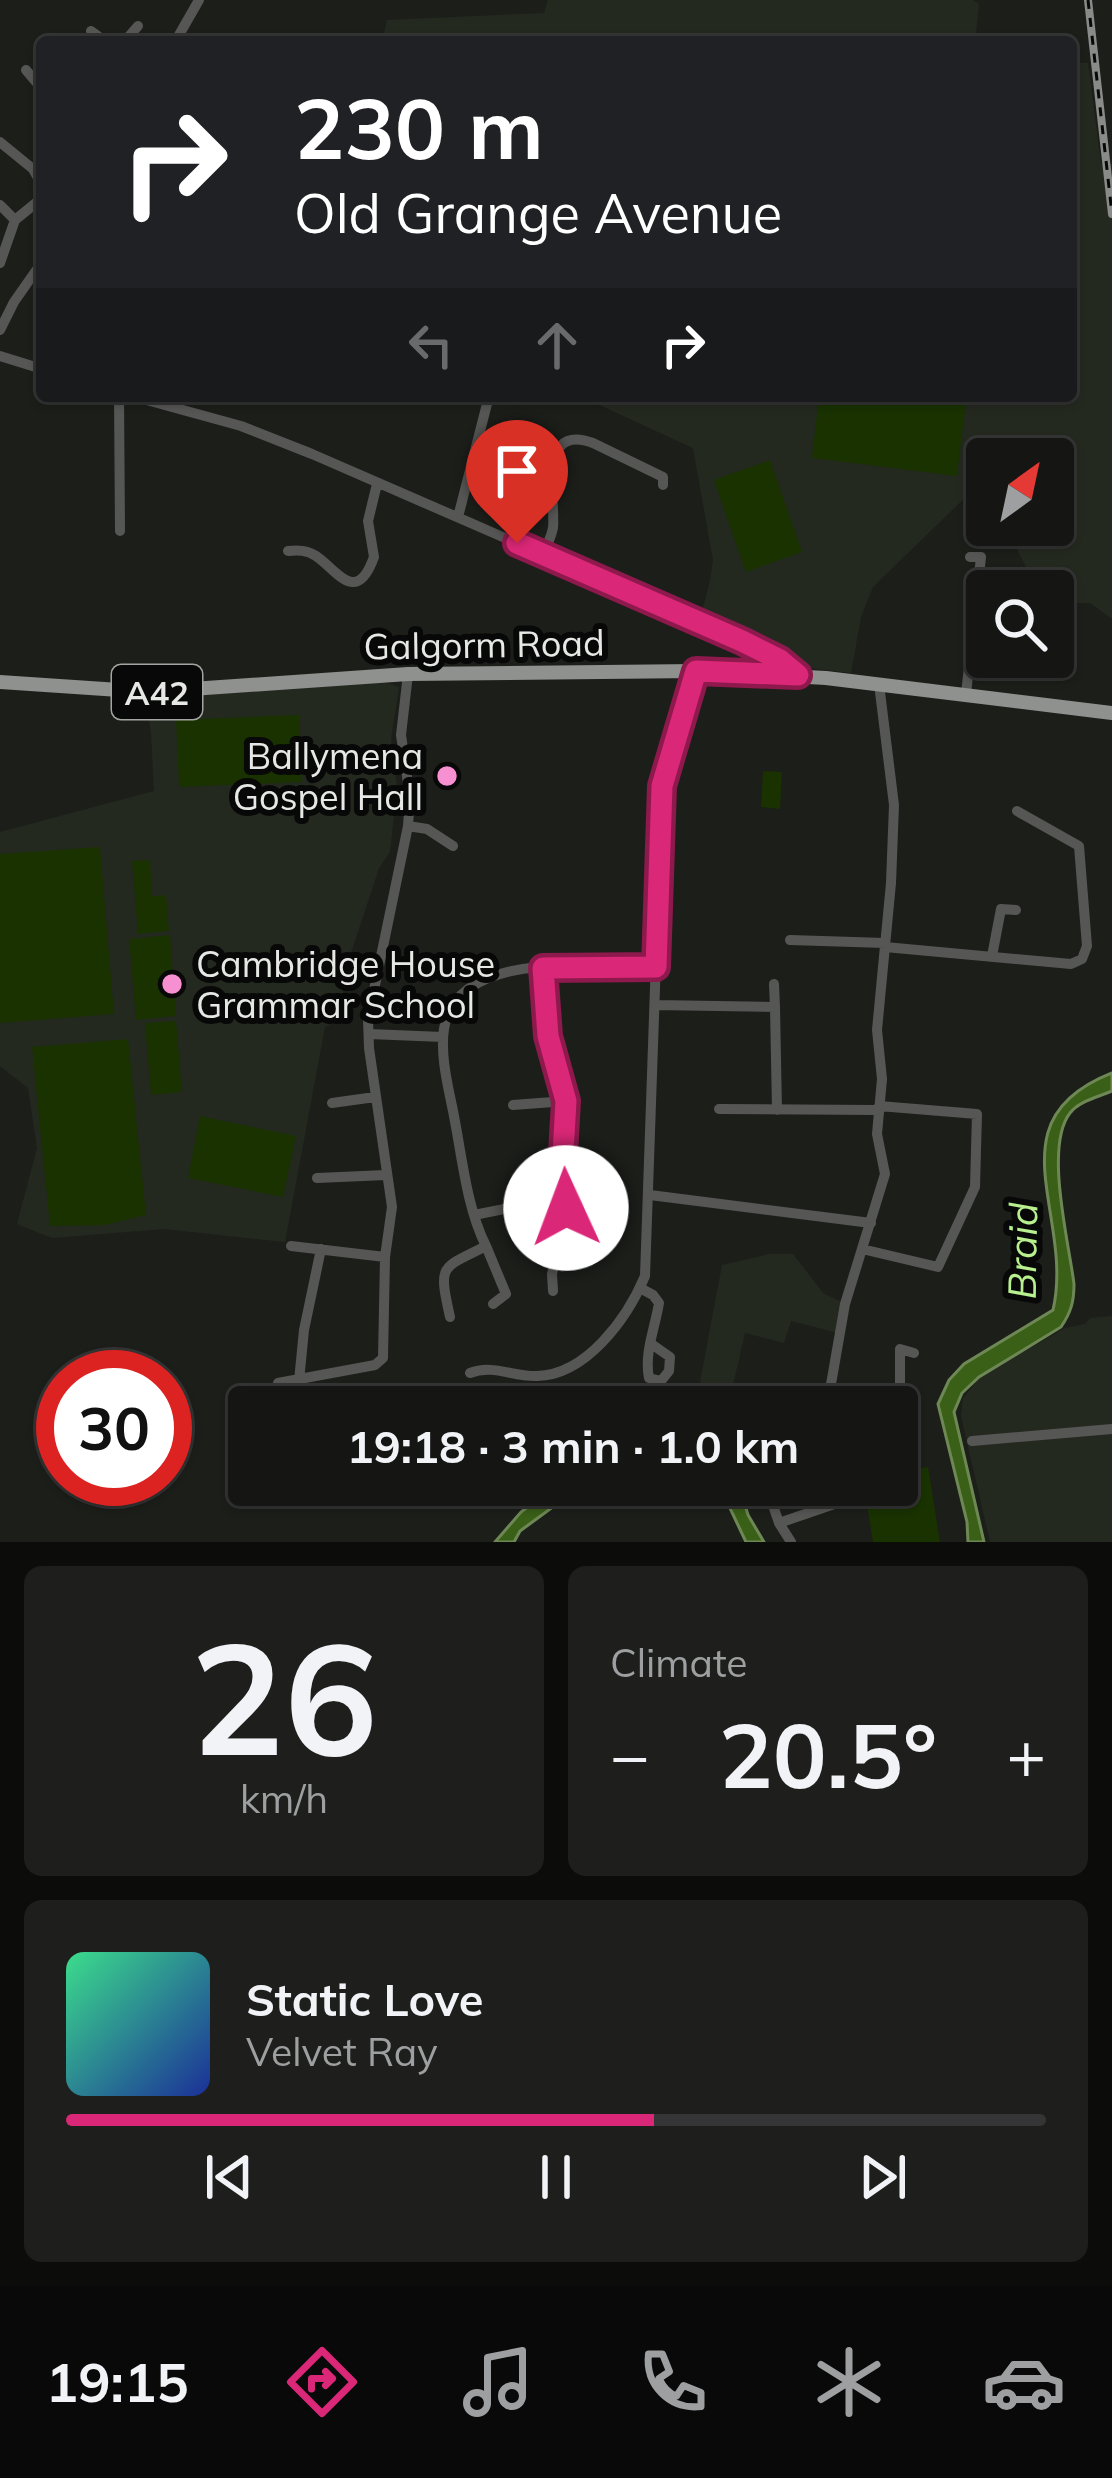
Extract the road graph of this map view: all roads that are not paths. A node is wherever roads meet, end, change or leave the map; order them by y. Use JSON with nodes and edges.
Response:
{"nodes":[{"id":1,"x":199,"y":0,"type":"edge"},
{"id":2,"x":91,"y":31,"type":"dead end"},
{"id":3,"x":98,"y":36,"type":"edge"},
{"id":4,"x":178,"y":36,"type":"edge"},
{"id":5,"x":26,"y":70,"type":"dead end"},
{"id":6,"x":36,"y":82,"type":"edge"},
{"id":7,"x":0,"y":142,"type":"edge"},
{"id":8,"x":36,"y":163,"type":"edge"},
{"id":9,"x":36,"y":203,"type":"edge"},
{"id":10,"x":0,"y":206,"type":"edge"},
{"id":11,"x":15,"y":220,"type":"junction"},
{"id":12,"x":0,"y":263,"type":"edge"},
{"id":13,"x":36,"y":271,"type":"edge"},
{"id":14,"x":0,"y":330,"type":"edge"},
{"id":15,"x":0,"y":356,"type":"edge"},
{"id":16,"x":36,"y":367,"type":"edge"},
{"id":17,"x":119,"y":402,"type":"edge"},
{"id":18,"x":153,"y":402,"type":"edge"},
{"id":19,"x":184,"y":402,"type":"edge"},
{"id":20,"x":487,"y":402,"type":"edge"},
{"id":21,"x":182,"y":410,"type":"junction"},
{"id":22,"x":377,"y":484,"type":"junction"},
{"id":23,"x":663,"y":485,"type":"dead end"},
{"id":24,"x":458,"y":517,"type":"junction"},
{"id":25,"x":119,"y":531,"type":"dead end"},
{"id":26,"x":288,"y":551,"type":"dead end"},
{"id":27,"x":542,"y":555,"type":"junction"},
{"id":28,"x":970,"y":557,"type":"dead end"},
{"id":29,"x":696,"y":671,"type":"junction"},
{"id":30,"x":408,"y":674,"type":"junction"},
{"id":31,"x":798,"y":675,"type":"junction"},
{"id":32,"x":0,"y":682,"type":"edge"},
{"id":33,"x":879,"y":684,"type":"junction"},
{"id":34,"x":966,"y":694,"type":"junction"},
{"id":35,"x":1112,"y":713,"type":"edge"},
{"id":36,"x":1017,"y":811,"type":"dead end"},
{"id":37,"x":408,"y":826,"type":"junction"},
{"id":38,"x":453,"y":846,"type":"dead end"},
{"id":39,"x":1016,"y":910,"type":"dead end"},
{"id":40,"x":790,"y":940,"type":"dead end"},
{"id":41,"x":885,"y":945,"type":"junction"},
{"id":42,"x":992,"y":956,"type":"junction"},
{"id":43,"x":656,"y":967,"type":"junction"},
{"id":44,"x":543,"y":968,"type":"junction"},
{"id":45,"x":774,"y":984,"type":"dead end"},
{"id":46,"x":655,"y":1004,"type":"junction"},
{"id":47,"x":776,"y":1007,"type":"junction"},
{"id":48,"x":368,"y":1034,"type":"junction"},
{"id":49,"x":443,"y":1037,"type":"junction"},
{"id":50,"x":375,"y":1097,"type":"junction"},
{"id":51,"x":974,"y":1100,"type":"dead end"},
{"id":52,"x":566,"y":1101,"type":"junction"},
{"id":53,"x":332,"y":1103,"type":"dead end"},
{"id":54,"x":514,"y":1105,"type":"dead end"},
{"id":55,"x":878,"y":1108,"type":"junction"},
{"id":56,"x":719,"y":1109,"type":"dead end"},
{"id":57,"x":777,"y":1110,"type":"junction"},
{"id":58,"x":977,"y":1114,"type":"junction"},
{"id":59,"x":386,"y":1175,"type":"junction"},
{"id":60,"x":317,"y":1178,"type":"dead end"},
{"id":61,"x":650,"y":1195,"type":"junction"},
{"id":62,"x":564,"y":1197,"type":"junction"},
{"id":63,"x":474,"y":1215,"type":"junction"},
{"id":64,"x":871,"y":1223,"type":"junction"},
{"id":65,"x":291,"y":1246,"type":"dead end"},
{"id":66,"x":486,"y":1246,"type":"junction"},
{"id":67,"x":321,"y":1249,"type":"junction"},
{"id":68,"x":862,"y":1250,"type":"junction"},
{"id":69,"x":385,"y":1257,"type":"junction"},
{"id":70,"x":640,"y":1288,"type":"junction"},
{"id":71,"x":553,"y":1291,"type":"dead end"},
{"id":72,"x":493,"y":1304,"type":"dead end"},
{"id":73,"x":450,"y":1317,"type":"dead end"},
{"id":74,"x":650,"y":1343,"type":"dead end"},
{"id":75,"x":914,"y":1353,"type":"dead end"},
{"id":76,"x":470,"y":1373,"type":"dead end"},
{"id":77,"x":299,"y":1381,"type":"junction"},
{"id":78,"x":278,"y":1383,"type":"dead end"},
{"id":79,"x":831,"y":1386,"type":"edge"},
{"id":80,"x":899,"y":1386,"type":"edge"},
{"id":81,"x":1112,"y":1429,"type":"edge"},
{"id":82,"x":972,"y":1441,"type":"dead end"},
{"id":83,"x":773,"y":1506,"type":"edge"},
{"id":84,"x":837,"y":1506,"type":"edge"},
{"id":85,"x":778,"y":1523,"type":"junction"},
{"id":86,"x":791,"y":1542,"type":"edge"}],
"edges":[{"from":1,"to":4,"type":"street"},
{"from":2,"to":3,"type":"street"},
{"from":5,"to":6,"type":"street"},
{"from":7,"to":8,"type":"street"},
{"from":9,"to":11,"type":"street"},
{"from":10,"to":11,"type":"street"},
{"from":11,"to":12,"type":"street"},
{"from":13,"to":14,"type":"street"},
{"from":15,"to":16,"type":"street"},
{"from":17,"to":25,"type":"street"},
{"from":18,"to":21,"type":"street"},
{"from":19,"to":21,"type":"street"},
{"from":20,"to":24,"type":"street"},
{"from":21,"to":22,"type":"street"},
{"from":22,"to":24,"type":"street"},
{"from":22,"to":26,"type":"street"},
{"from":23,"to":27,"type":"street"},
{"from":24,"to":27,"type":"street"},
{"from":27,"to":31,"type":"street"},
{"from":28,"to":34,"type":"street"},
{"from":29,"to":30,"type":"main road","name":"Galgorm Road","number":"A42"},
{"from":29,"to":31,"type":"main road","name":"Galgorm Road","number":"A42"},
{"from":29,"to":43,"type":"street"},
{"from":30,"to":32,"type":"main road","name":"Galgorm Road","number":"A42"},
{"from":30,"to":37,"type":"street"},
{"from":31,"to":33,"type":"main road","name":"Galgorm Road","number":"A42"},
{"from":33,"to":34,"type":"main road","name":"Galgorm Road","number":"A42"},
{"from":33,"to":41,"type":"street"},
{"from":34,"to":35,"type":"main road","name":"Galgorm Road","number":"A42"},
{"from":36,"to":42,"type":"street"},
{"from":37,"to":38,"type":"street"},
{"from":37,"to":48,"type":"street"},
{"from":39,"to":42,"type":"street"},
{"from":40,"to":41,"type":"street"},
{"from":41,"to":42,"type":"street"},
{"from":41,"to":55,"type":"street"},
{"from":43,"to":44,"type":"street"},
{"from":43,"to":46,"type":"street"},
{"from":44,"to":49,"type":"street"},
{"from":44,"to":52,"type":"street"},
{"from":45,"to":47,"type":"street"},
{"from":46,"to":47,"type":"street"},
{"from":46,"to":61,"type":"street"},
{"from":47,"to":57,"type":"street"},
{"from":48,"to":49,"type":"street"},
{"from":48,"to":50,"type":"street"},
{"from":49,"to":63,"type":"street"},
{"from":50,"to":53,"type":"street"},
{"from":50,"to":59,"type":"street"},
{"from":51,"to":58,"type":"street"},
{"from":52,"to":54,"type":"street"},
{"from":52,"to":62,"type":"street"},
{"from":55,"to":57,"type":"street"},
{"from":55,"to":58,"type":"street"},
{"from":55,"to":64,"type":"street"},
{"from":56,"to":57,"type":"street"},
{"from":58,"to":68,"type":"street"},
{"from":59,"to":60,"type":"street"},
{"from":59,"to":69,"type":"street"},
{"from":61,"to":64,"type":"street"},
{"from":61,"to":70,"type":"street"},
{"from":62,"to":63,"type":"street"},
{"from":62,"to":71,"type":"street"},
{"from":63,"to":66,"type":"street"},
{"from":64,"to":68,"type":"street"},
{"from":65,"to":67,"type":"street"},
{"from":66,"to":72,"type":"street"},
{"from":66,"to":73,"type":"street"},
{"from":67,"to":69,"type":"street"},
{"from":67,"to":77,"type":"street"},
{"from":68,"to":79,"type":"street"},
{"from":69,"to":77,"type":"street"},
{"from":70,"to":74,"type":"street"},
{"from":70,"to":76,"type":"street"},
{"from":75,"to":80,"type":"street"},
{"from":77,"to":78,"type":"street"},
{"from":81,"to":82,"type":"street"},
{"from":83,"to":85,"type":"street"},
{"from":84,"to":85,"type":"street"},
{"from":85,"to":86,"type":"street"}]}
